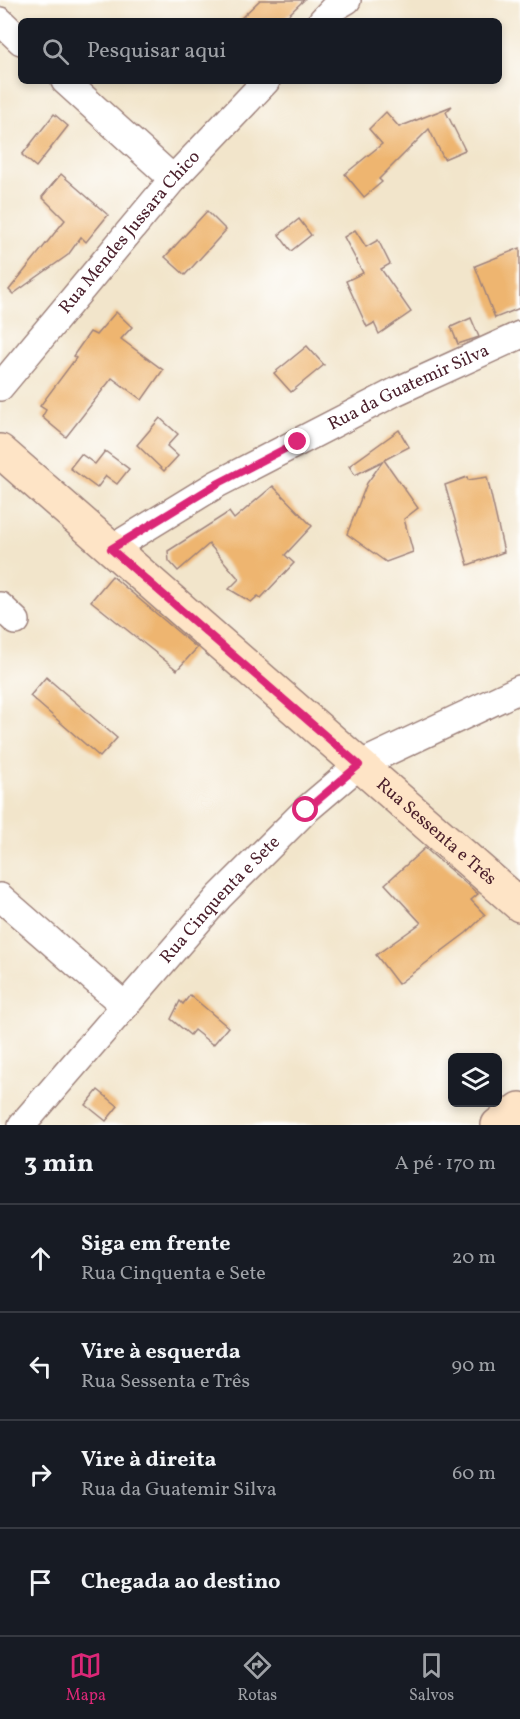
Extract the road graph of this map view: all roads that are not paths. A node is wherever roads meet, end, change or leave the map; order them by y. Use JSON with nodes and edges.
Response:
{"nodes":[{"id":1,"x":0,"y":21,"type":"edge"},
{"id":2,"x":18,"y":38,"type":"edge"},
{"id":3,"x":68,"y":84,"type":"edge"},
{"id":4,"x":263,"y":84,"type":"edge"},
{"id":5,"x":173,"y":179,"type":"junction"},
{"id":6,"x":520,"y":335,"type":"edge"},
{"id":7,"x":0,"y":387,"type":"edge"},
{"id":8,"x":0,"y":451,"type":"edge"},
{"id":9,"x":111,"y":549,"type":"junction"},
{"id":10,"x":520,"y":689,"type":"edge"},
{"id":11,"x":359,"y":765,"type":"junction"},
{"id":12,"x":0,"y":897,"type":"edge"},
{"id":13,"x":520,"y":906,"type":"edge"},
{"id":14,"x":125,"y":1006,"type":"junction"},
{"id":15,"x":520,"y":1109,"type":"edge"},
{"id":16,"x":22,"y":1125,"type":"edge"},
{"id":17,"x":498,"y":1125,"type":"edge"}],
"edges":[{"from":1,"to":2,"type":"street"},
{"from":3,"to":5,"type":"street"},
{"from":4,"to":5,"type":"street","name":"Rua Mendes Jussara Chico"},
{"from":5,"to":7,"type":"street","name":"Rua Mendes Jussara Chico"},
{"from":6,"to":9,"type":"street","name":"Rua da Guatemir Silva"},
{"from":8,"to":9,"type":"street","name":"Rua Sessenta e Três"},
{"from":9,"to":11,"type":"street","name":"Rua Sessenta e Três"},
{"from":10,"to":11,"type":"street","name":"Rua Cinquenta e Sete"},
{"from":11,"to":13,"type":"street","name":"Rua Sessenta e Três"},
{"from":11,"to":14,"type":"street","name":"Rua Cinquenta e Sete"},
{"from":12,"to":14,"type":"street"},
{"from":14,"to":16,"type":"street","name":"Rua Cinquenta e Sete"},
{"from":15,"to":17,"type":"street"}]}
